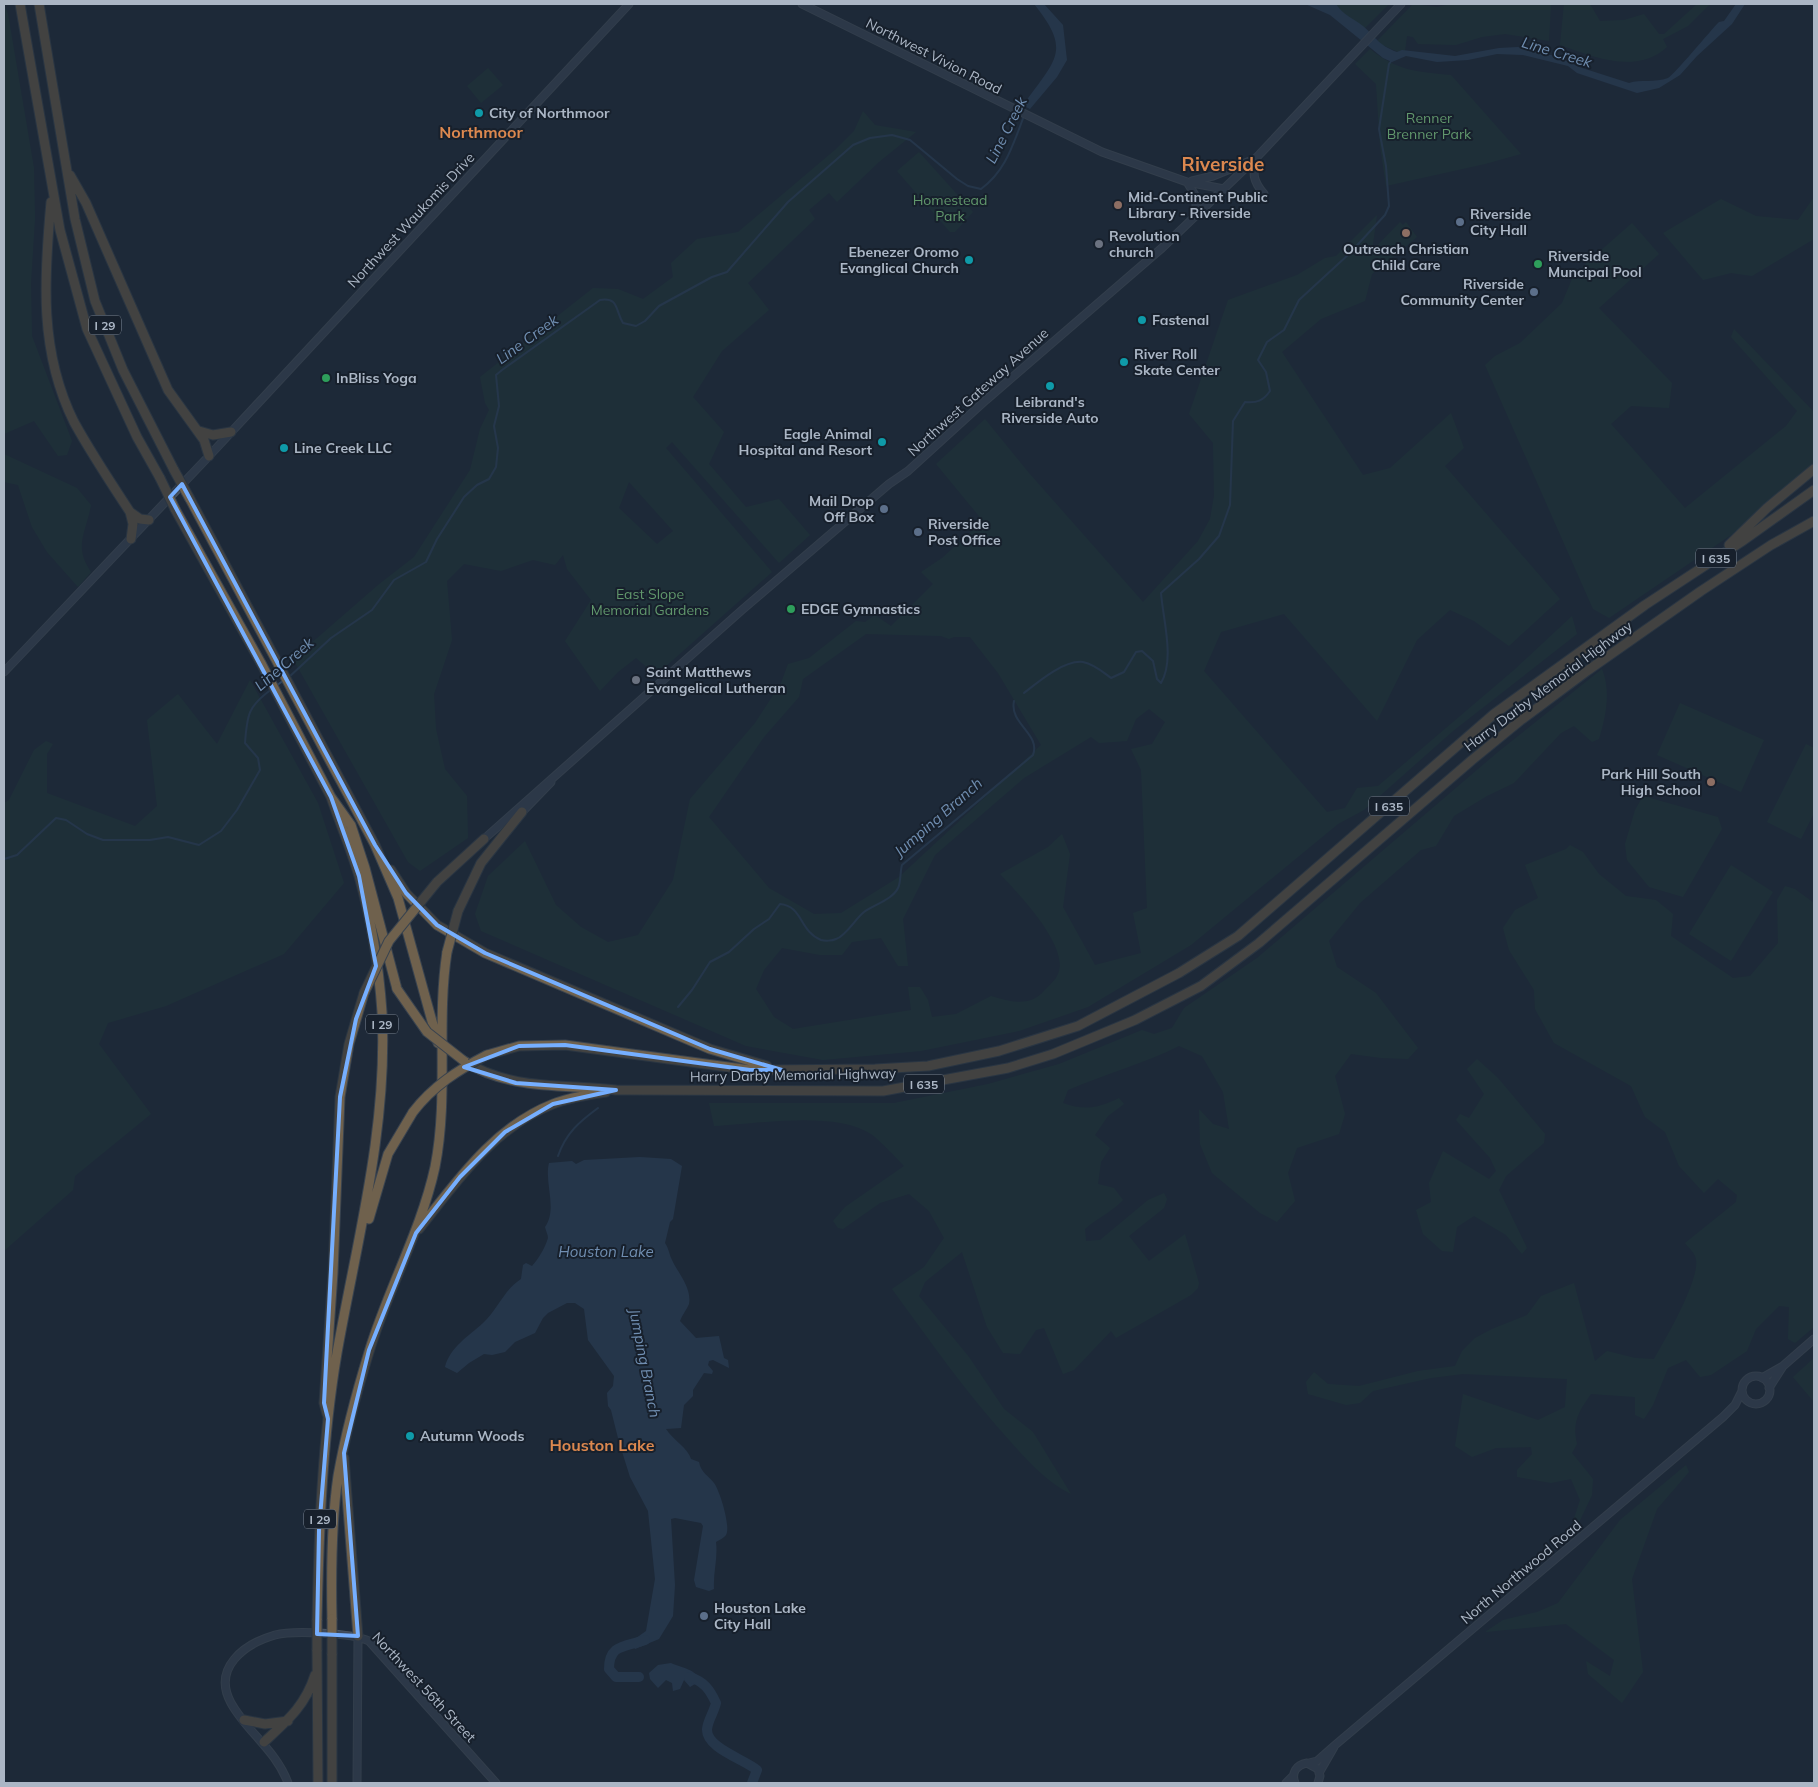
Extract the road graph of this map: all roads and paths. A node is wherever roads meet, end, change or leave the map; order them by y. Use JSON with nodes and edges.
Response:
{"nodes":[{"id":1,"x":20,"y":4,"type":"edge"},
{"id":2,"x":39,"y":4,"type":"edge"},
{"id":3,"x":629,"y":4,"type":"edge"},
{"id":4,"x":802,"y":4,"type":"edge"},
{"id":5,"x":1401,"y":4,"type":"edge"},
{"id":6,"x":1257,"y":158,"type":"junction"},
{"id":7,"x":67,"y":169,"type":"junction"},
{"id":8,"x":1187,"y":182,"type":"junction"},
{"id":9,"x":1224,"y":189,"type":"junction"},
{"id":10,"x":52,"y":192,"type":"junction"},
{"id":11,"x":1264,"y":194,"type":"dead end"},
{"id":12,"x":1197,"y":216,"type":"junction"},
{"id":13,"x":197,"y":430,"type":"junction"},
{"id":14,"x":231,"y":432,"type":"junction"},
{"id":15,"x":209,"y":456,"type":"junction"},
{"id":16,"x":1814,"y":469,"type":"edge"},
{"id":17,"x":1814,"y":490,"type":"edge"},
{"id":18,"x":130,"y":512,"type":"junction"},
{"id":19,"x":149,"y":520,"type":"junction"},
{"id":20,"x":1814,"y":521,"type":"edge"},
{"id":21,"x":131,"y":538,"type":"junction"},
{"id":22,"x":1713,"y":561,"type":"junction"},
{"id":23,"x":4,"y":672,"type":"edge"},
{"id":24,"x":552,"y":780,"type":"junction"},
{"id":25,"x":331,"y":797,"type":"junction"},
{"id":26,"x":522,"y":812,"type":"joint"},
{"id":27,"x":484,"y":839,"type":"joint"},
{"id":28,"x":375,"y":845,"type":"junction"},
{"id":29,"x":440,"y":1054,"type":"junction"},
{"id":30,"x":782,"y":1070,"type":"junction"},
{"id":31,"x":616,"y":1090,"type":"junction"},
{"id":32,"x":416,"y":1233,"type":"junction"},
{"id":33,"x":356,"y":1256,"type":"junction"},
{"id":34,"x":1814,"y":1339,"type":"edge"},
{"id":35,"x":1783,"y":1366,"type":"junction"},
{"id":36,"x":1762,"y":1378,"type":"junction"},
{"id":37,"x":1769,"y":1388,"type":"junction"},
{"id":38,"x":1742,"y":1391,"type":"junction"},
{"id":39,"x":1753,"y":1404,"type":"junction"},
{"id":40,"x":1723,"y":1417,"type":"junction"},
{"id":41,"x":328,"y":1419,"type":"junction"},
{"id":42,"x":344,"y":1453,"type":"junction"},
{"id":43,"x":358,"y":1636,"type":"junction"},
{"id":44,"x":318,"y":1667,"type":"junction"},
{"id":45,"x":244,"y":1720,"type":"junction"},
{"id":46,"x":288,"y":1720,"type":"junction"},
{"id":47,"x":264,"y":1742,"type":"junction"},
{"id":48,"x":1334,"y":1746,"type":"junction"},
{"id":49,"x":1309,"y":1764,"type":"junction"},
{"id":50,"x":1319,"y":1773,"type":"junction"},
{"id":51,"x":1294,"y":1779,"type":"edge"},
{"id":52,"x":288,"y":1783,"type":"edge"},
{"id":53,"x":318,"y":1783,"type":"edge"},
{"id":54,"x":332,"y":1783,"type":"edge"},
{"id":55,"x":357,"y":1783,"type":"edge"},
{"id":56,"x":496,"y":1783,"type":"edge"},
{"id":57,"x":1286,"y":1783,"type":"edge"},
{"id":58,"x":1318,"y":1783,"type":"edge"}],
"edges":[{"from":1,"to":10,"type":"highway","number":"I 29"},
{"from":2,"to":7,"type":"highway","number":"I 29"},
{"from":3,"to":14,"type":"main road","name":"Northwest Waukomis Drive"},
{"from":4,"to":8,"type":"main road","name":"Northwest Vivion Road"},
{"from":5,"to":6,"type":"main road","name":"Northwest Gateway Avenue"},
{"from":6,"to":8,"type":"main road"},
{"from":6,"to":9,"type":"main road","name":"Northwest Gateway Avenue"},
{"from":6,"to":11,"type":"main road"},
{"from":7,"to":13,"type":"highway"},
{"from":7,"to":28,"type":"highway","number":"I 29","bridge":true},
{"from":8,"to":9,"type":"main road","name":"Northwest Vivion Road"},
{"from":8,"to":12,"type":"main road"},
{"from":9,"to":12,"type":"main road","name":"Northwest Gateway Avenue"},
{"from":10,"to":18,"type":"highway"},
{"from":10,"to":25,"type":"highway","number":"I 29","bridge":true},
{"from":12,"to":24,"type":"main road","name":"Northwest Gateway Avenue"},
{"from":13,"to":14,"type":"highway"},
{"from":13,"to":15,"type":"highway"},
{"from":14,"to":15,"type":"main road","name":"Northwest Waukomis Drive"},
{"from":15,"to":19,"type":"main road","name":"Northwest Waukomis Drive"},
{"from":16,"to":22,"type":"highway"},
{"from":17,"to":22,"type":"highway","name":"Harry Darby Memorial Highway","number":"I 635"},
{"from":18,"to":19,"type":"highway"},
{"from":18,"to":21,"type":"highway"},
{"from":19,"to":21,"type":"main road","name":"Northwest Waukomis Drive"},
{"from":20,"to":31,"type":"highway","name":"Harry Darby Memorial Highway","number":"I 635"},
{"from":21,"to":23,"type":"main road","name":"Northwest Waukomis Drive"},
{"from":22,"to":30,"type":"highway","name":"Harry Darby Memorial Highway","number":"I 635"},
{"from":24,"to":26,"type":"main road","name":"Northwest Gateway Avenue"},
{"from":24,"to":27,"type":"main road","name":"Northwest Gateway Avenue"},
{"from":25,"to":31,"type":"highway","bridge":true},
{"from":25,"to":33,"type":"highway","number":"I 29"},
{"from":26,"to":29,"type":"highway","bridge":true},
{"from":27,"to":41,"type":"highway","bridge":true},
{"from":28,"to":29,"type":"highway","number":"I 29"},
{"from":28,"to":30,"type":"highway"},
{"from":29,"to":32,"type":"highway","number":"I 29"},
{"from":30,"to":33,"type":"highway","name":"Harry Darby Memorial Highway","bridge":true},
{"from":31,"to":32,"type":"highway"},
{"from":32,"to":42,"type":"highway","number":"I 29"},
{"from":33,"to":41,"type":"highway","number":"I 29"},
{"from":34,"to":35,"type":"main road"},
{"from":35,"to":36,"type":"main road"},
{"from":35,"to":37,"type":"main road"},
{"from":36,"to":37,"type":"main road"},
{"from":36,"to":38,"type":"main road"},
{"from":37,"to":39,"type":"main road"},
{"from":38,"to":39,"type":"main road"},
{"from":38,"to":40,"type":"main road","name":"North Northwood Road"},
{"from":39,"to":40,"type":"main road","name":"North Northwood Road"},
{"from":40,"to":48,"type":"main road","name":"North Northwood Road"},
{"from":41,"to":44,"type":"highway","number":"I 29","bridge":true},
{"from":42,"to":43,"type":"highway"},
{"from":42,"to":54,"type":"highway","number":"I 29","bridge":true},
{"from":43,"to":45,"type":"main road","name":"Northwest 56th Street"},
{"from":43,"to":55,"type":"main road"},
{"from":43,"to":56,"type":"main road","name":"Northwest 56th Street"},
{"from":44,"to":46,"type":"highway"},
{"from":44,"to":53,"type":"highway","number":"I 29"},
{"from":45,"to":46,"type":"highway"},
{"from":45,"to":47,"type":"main road","name":"Northwest 56th Street"},
{"from":46,"to":47,"type":"highway"},
{"from":47,"to":52,"type":"main road","name":"Northwest 56th Street"},
{"from":48,"to":49,"type":"main road","name":"North Northwood Road"},
{"from":48,"to":50,"type":"main road","name":"North Northwood Road"},
{"from":49,"to":50,"type":"main road"},
{"from":49,"to":51,"type":"main road","name":"North Northwood Road"},
{"from":50,"to":58,"type":"main road"},
{"from":51,"to":57,"type":"main road"}]}
